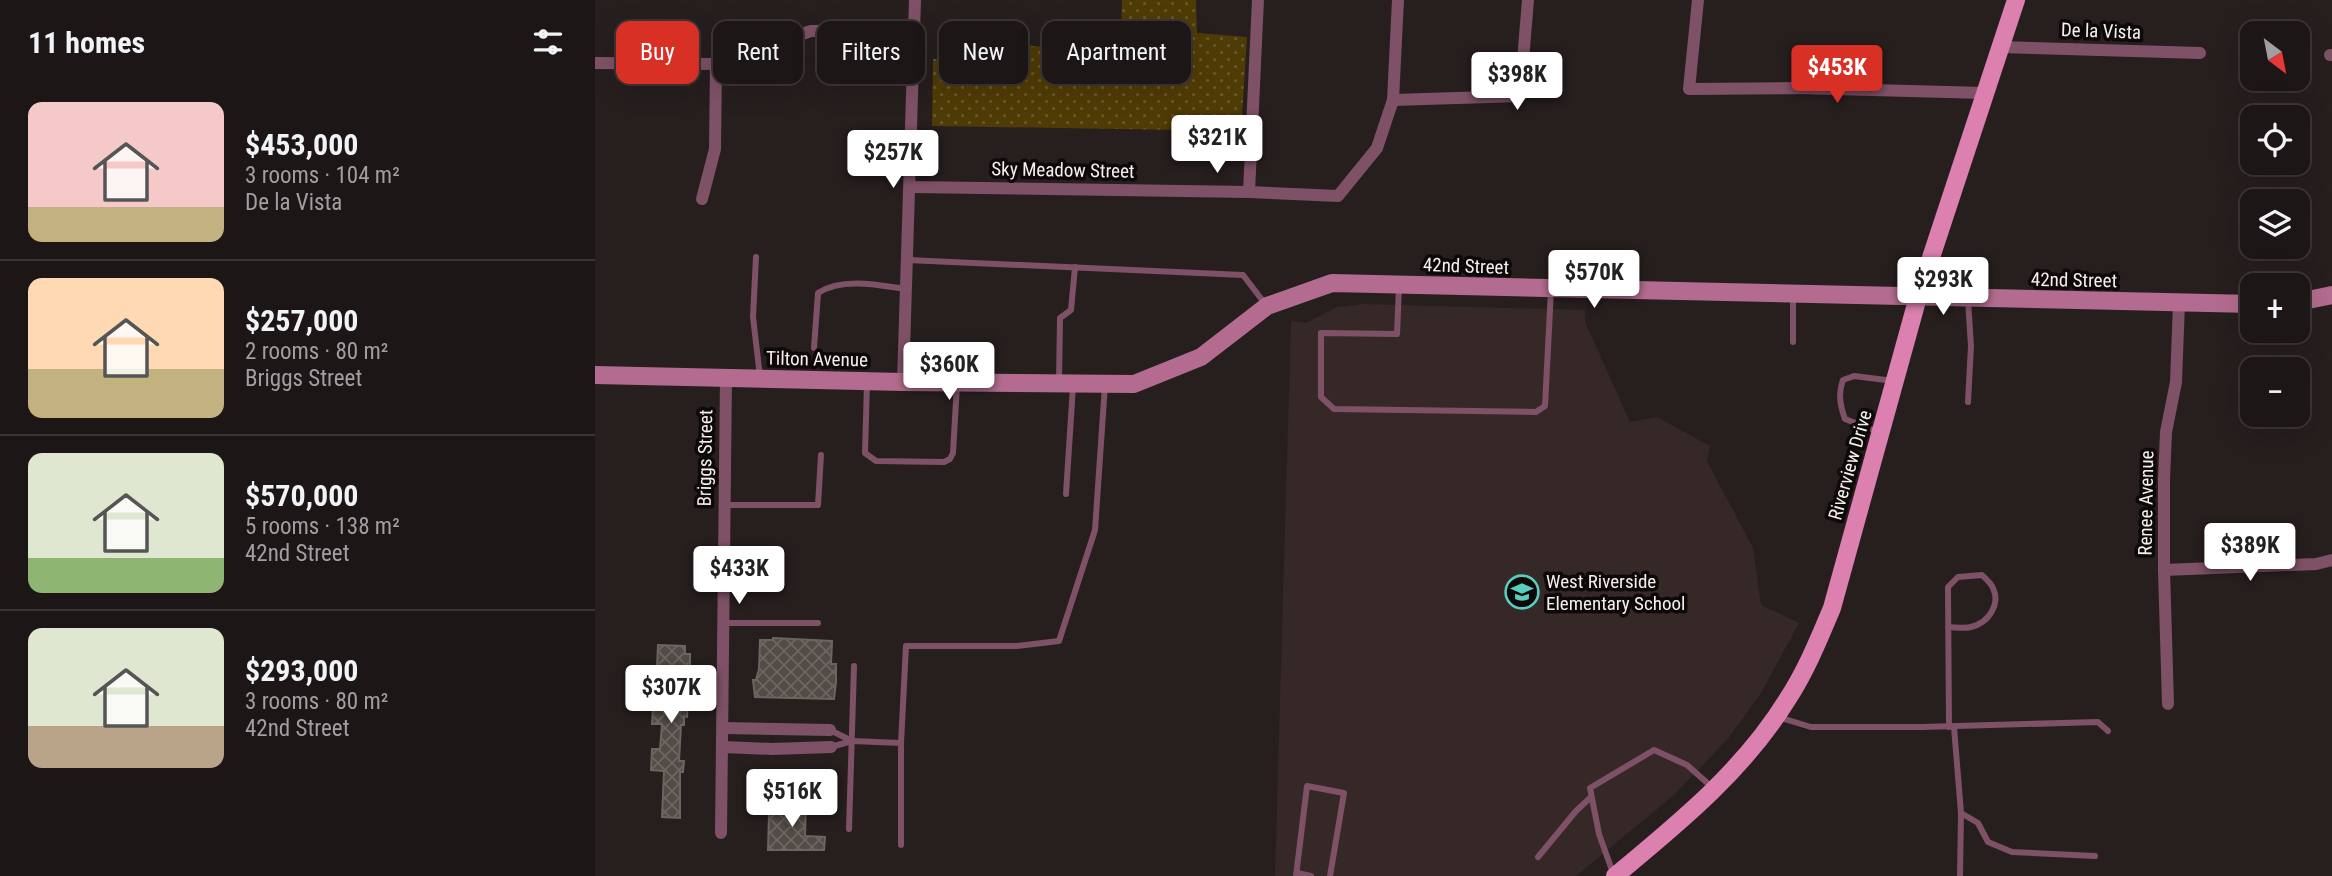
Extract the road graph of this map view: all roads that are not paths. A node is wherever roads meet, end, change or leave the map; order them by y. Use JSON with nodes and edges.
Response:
{"nodes":[{"id":1,"x":915,"y":0,"type":"edge"},
{"id":2,"x":1258,"y":0,"type":"edge"},
{"id":3,"x":1398,"y":0,"type":"edge"},
{"id":4,"x":1528,"y":0,"type":"edge"},
{"id":5,"x":1698,"y":0,"type":"edge"},
{"id":6,"x":2016,"y":0,"type":"edge"},
{"id":7,"x":914,"y":21,"type":"edge"},
{"id":8,"x":2000,"y":47,"type":"junction"},
{"id":9,"x":2200,"y":53,"type":"dead end"},
{"id":10,"x":595,"y":63,"type":"edge"},
{"id":11,"x":713,"y":64,"type":"edge"},
{"id":12,"x":716,"y":84,"type":"edge"},
{"id":13,"x":912,"y":84,"type":"edge"},
{"id":14,"x":1985,"y":93,"type":"junction"},
{"id":15,"x":1393,"y":100,"type":"junction"},
{"id":16,"x":910,"y":187,"type":"junction"},
{"id":17,"x":1249,"y":192,"type":"junction"},
{"id":18,"x":702,"y":199,"type":"dead end"},
{"id":19,"x":756,"y":257,"type":"dead end"},
{"id":20,"x":907,"y":260,"type":"junction"},
{"id":21,"x":1075,"y":267,"type":"junction"},
{"id":22,"x":1399,"y":285,"type":"junction"},
{"id":23,"x":906,"y":289,"type":"junction"},
{"id":24,"x":1551,"y":290,"type":"junction"},
{"id":25,"x":1793,"y":294,"type":"junction"},
{"id":26,"x":2332,"y":295,"type":"edge"},
{"id":27,"x":1918,"y":297,"type":"junction"},
{"id":28,"x":1968,"y":298,"type":"junction"},
{"id":29,"x":2310,"y":300,"type":"edge"},
{"id":30,"x":2179,"y":303,"type":"junction"},
{"id":31,"x":2240,"y":304,"type":"edge"},
{"id":32,"x":1267,"y":306,"type":"junction"},
{"id":33,"x":1793,"y":342,"type":"dead end"},
{"id":34,"x":814,"y":348,"type":"dead end"},
{"id":35,"x":595,"y":375,"type":"edge"},
{"id":36,"x":726,"y":378,"type":"junction"},
{"id":37,"x":760,"y":379,"type":"junction"},
{"id":38,"x":867,"y":381,"type":"junction"},
{"id":39,"x":1895,"y":381,"type":"junction"},
{"id":40,"x":903,"y":382,"type":"junction"},
{"id":41,"x":957,"y":383,"type":"junction"},
{"id":42,"x":1066,"y":384,"type":"junction"},
{"id":43,"x":1105,"y":384,"type":"junction"},
{"id":44,"x":1968,"y":401,"type":"dead end"},
{"id":45,"x":1881,"y":432,"type":"junction"},
{"id":46,"x":821,"y":455,"type":"dead end"},
{"id":47,"x":1066,"y":494,"type":"dead end"},
{"id":48,"x":724,"y":505,"type":"junction"},
{"id":49,"x":2332,"y":560,"type":"edge"},
{"id":50,"x":2164,"y":570,"type":"junction"},
{"id":51,"x":722,"y":623,"type":"junction"},
{"id":52,"x":818,"y":623,"type":"dead end"},
{"id":53,"x":1948,"y":627,"type":"junction"},
{"id":54,"x":855,"y":666,"type":"dead end"},
{"id":55,"x":2168,"y":704,"type":"dead end"},
{"id":56,"x":1776,"y":716,"type":"junction"},
{"id":57,"x":1952,"y":727,"type":"junction"},
{"id":58,"x":723,"y":728,"type":"junction"},
{"id":59,"x":795,"y":729,"type":"junction"},
{"id":60,"x":830,"y":730,"type":"joint"},
{"id":61,"x":2108,"y":731,"type":"dead end"},
{"id":62,"x":852,"y":741,"type":"junction"},
{"id":63,"x":901,"y":743,"type":"junction"},
{"id":64,"x":723,"y":747,"type":"junction"},
{"id":65,"x":831,"y":747,"type":"joint"},
{"id":66,"x":794,"y":748,"type":"junction"},
{"id":67,"x":1715,"y":790,"type":"junction"},
{"id":68,"x":1591,"y":797,"type":"junction"},
{"id":69,"x":1961,"y":813,"type":"junction"},
{"id":70,"x":849,"y":829,"type":"dead end"},
{"id":71,"x":721,"y":833,"type":"dead end"},
{"id":72,"x":901,"y":845,"type":"dead end"},
{"id":73,"x":2095,"y":856,"type":"dead end"},
{"id":74,"x":1538,"y":857,"type":"dead end"},
{"id":75,"x":1296,"y":874,"type":"edge"},
{"id":76,"x":1311,"y":876,"type":"edge"},
{"id":77,"x":1329,"y":876,"type":"edge"},
{"id":78,"x":1614,"y":876,"type":"edge"},
{"id":79,"x":1960,"y":876,"type":"edge"}],
"edges":[{"from":1,"to":7,"type":"street"},
{"from":2,"to":17,"type":"street"},
{"from":3,"to":15,"type":"street","name":"Sky Meadow Street"},
{"from":4,"to":15,"type":"street"},
{"from":5,"to":14,"type":"street"},
{"from":6,"to":8,"type":"main road","name":"Riverview Drive"},
{"from":8,"to":9,"type":"street","name":"De la Vista"},
{"from":8,"to":14,"type":"main road","name":"Riverview Drive"},
{"from":10,"to":11,"type":"street"},
{"from":12,"to":18,"type":"street"},
{"from":13,"to":16,"type":"street"},
{"from":14,"to":27,"type":"main road","name":"Riverview Drive"},
{"from":15,"to":17,"type":"street","name":"Sky Meadow Street"},
{"from":16,"to":17,"type":"street","name":"Sky Meadow Street"},
{"from":16,"to":20,"type":"street"},
{"from":19,"to":37,"type":"lane"},
{"from":20,"to":21,"type":"lane"},
{"from":20,"to":23,"type":"street"},
{"from":21,"to":32,"type":"lane"},
{"from":21,"to":42,"type":"lane"},
{"from":22,"to":24,"type":"street","name":"42nd Street"},
{"from":22,"to":24,"type":"lane"},
{"from":22,"to":32,"type":"street","name":"42nd Street"},
{"from":23,"to":34,"type":"lane"},
{"from":23,"to":40,"type":"street"},
{"from":24,"to":25,"type":"street","name":"42nd Street"},
{"from":25,"to":27,"type":"street","name":"42nd Street"},
{"from":25,"to":33,"type":"lane"},
{"from":26,"to":29,"type":"street"},
{"from":27,"to":28,"type":"street","name":"42nd Street"},
{"from":27,"to":39,"type":"main road","name":"Riverview Drive"},
{"from":28,"to":30,"type":"street","name":"42nd Street"},
{"from":28,"to":44,"type":"lane"},
{"from":30,"to":31,"type":"street","name":"42nd Street"},
{"from":30,"to":50,"type":"street","name":"Renee Avenue"},
{"from":32,"to":43,"type":"street","name":"Tilton Avenue"},
{"from":35,"to":36,"type":"street","name":"Tilton Avenue"},
{"from":36,"to":37,"type":"street","name":"Tilton Avenue"},
{"from":36,"to":48,"type":"street","name":"Briggs Street"},
{"from":37,"to":38,"type":"street","name":"Tilton Avenue"},
{"from":38,"to":40,"type":"street","name":"Tilton Avenue"},
{"from":38,"to":41,"type":"lane"},
{"from":39,"to":45,"type":"main road","name":"Riverview Drive"},
{"from":39,"to":45,"type":"lane"},
{"from":40,"to":41,"type":"street","name":"Tilton Avenue"},
{"from":41,"to":42,"type":"street","name":"Tilton Avenue"},
{"from":42,"to":43,"type":"street","name":"Tilton Avenue"},
{"from":42,"to":47,"type":"lane"},
{"from":43,"to":63,"type":"lane"},
{"from":45,"to":56,"type":"main road","name":"Riverview Drive"},
{"from":46,"to":48,"type":"lane"},
{"from":48,"to":51,"type":"street","name":"Briggs Street"},
{"from":49,"to":50,"type":"street"},
{"from":50,"to":55,"type":"street","name":"Renee Avenue"},
{"from":51,"to":52,"type":"lane"},
{"from":51,"to":58,"type":"street","name":"Briggs Street"},
{"from":53,"to":53,"type":"lane"},
{"from":53,"to":57,"type":"lane"},
{"from":54,"to":62,"type":"lane"},
{"from":56,"to":57,"type":"lane"},
{"from":56,"to":67,"type":"main road","name":"Riverview Drive"},
{"from":57,"to":61,"type":"lane"},
{"from":57,"to":69,"type":"lane"},
{"from":58,"to":59,"type":"street"},
{"from":58,"to":64,"type":"street","name":"Briggs Street"},
{"from":59,"to":60,"type":"street"},
{"from":59,"to":66,"type":"street"},
{"from":60,"to":62,"type":"lane"},
{"from":62,"to":63,"type":"lane"},
{"from":62,"to":65,"type":"lane"},
{"from":62,"to":70,"type":"lane"},
{"from":63,"to":72,"type":"lane"},
{"from":64,"to":66,"type":"street"},
{"from":64,"to":71,"type":"street","name":"Briggs Street"},
{"from":65,"to":66,"type":"street"},
{"from":67,"to":68,"type":"lane"},
{"from":67,"to":78,"type":"main road","name":"Riverview Drive"},
{"from":68,"to":74,"type":"lane"},
{"from":68,"to":78,"type":"lane"},
{"from":69,"to":73,"type":"lane"},
{"from":69,"to":79,"type":"lane"},
{"from":75,"to":76,"type":"lane"},
{"from":75,"to":77,"type":"lane"}]}
